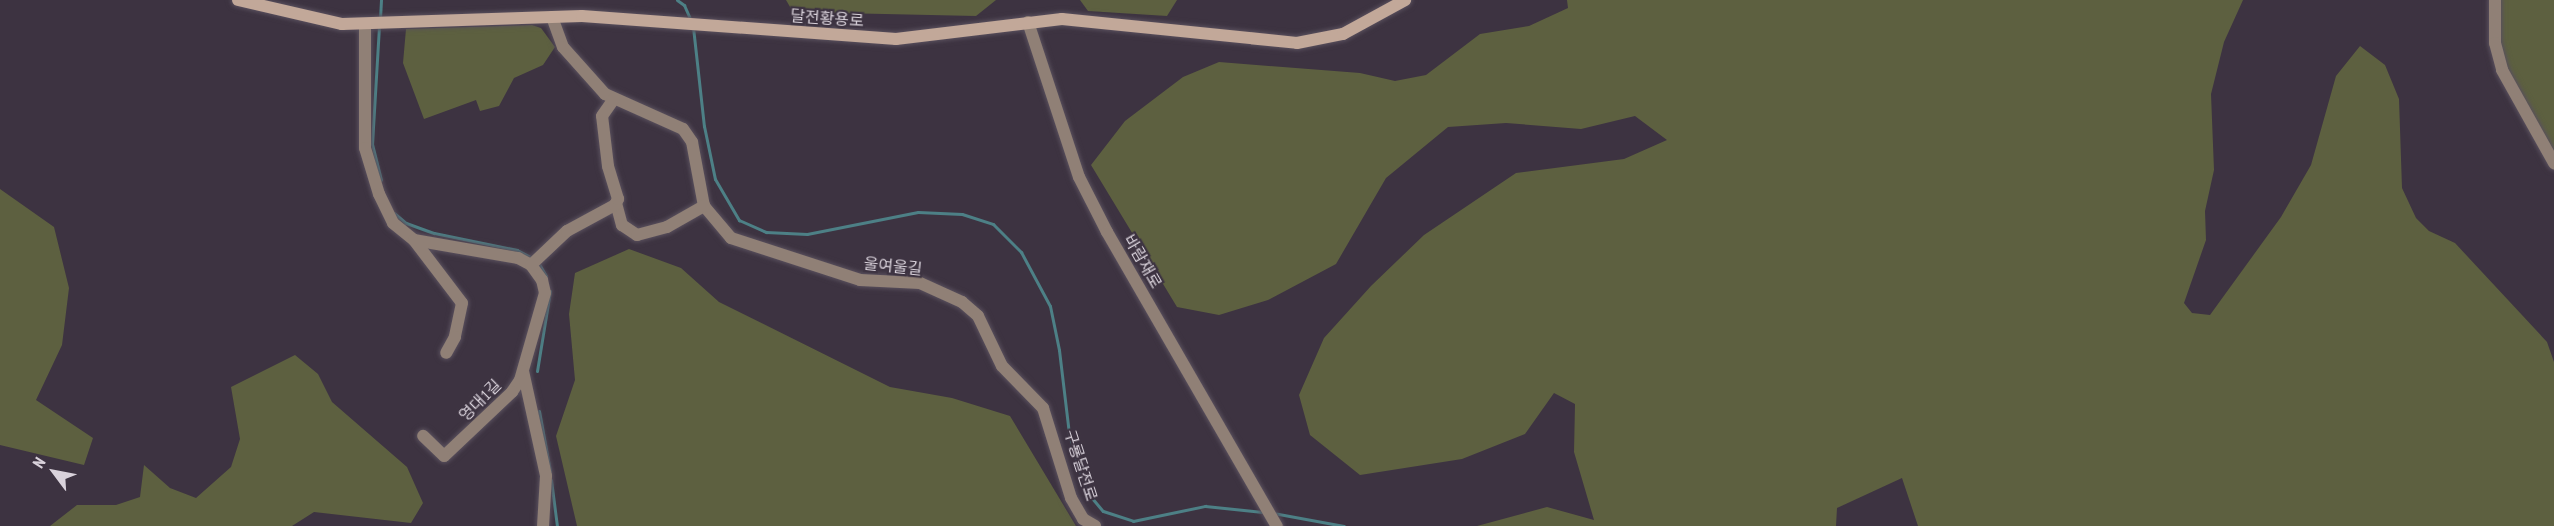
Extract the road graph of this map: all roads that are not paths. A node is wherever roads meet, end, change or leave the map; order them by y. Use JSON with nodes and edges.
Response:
{"nodes":[{"id":1,"x":238,"y":0,"type":"edge"},
{"id":2,"x":1406,"y":0,"type":"edge"},
{"id":3,"x":2494,"y":0,"type":"edge"},
{"id":4,"x":552,"y":17,"type":"junction"},
{"id":5,"x":1028,"y":22,"type":"junction"},
{"id":6,"x":370,"y":24,"type":"junction"},
{"id":7,"x":614,"y":99,"type":"junction"},
{"id":8,"x":2554,"y":163,"type":"edge"},
{"id":9,"x":616,"y":203,"type":"junction"},
{"id":10,"x":704,"y":206,"type":"junction"},
{"id":11,"x":414,"y":240,"type":"junction"},
{"id":12,"x":534,"y":262,"type":"junction"},
{"id":13,"x":446,"y":353,"type":"dead end"},
{"id":14,"x":522,"y":364,"type":"junction"},
{"id":15,"x":1043,"y":408,"type":"joint"},
{"id":16,"x":423,"y":436,"type":"dead end"},
{"id":17,"x":1276,"y":524,"type":"edge"},
{"id":18,"x":543,"y":526,"type":"edge"},
{"id":19,"x":1095,"y":526,"type":"edge"}],
"edges":[{"from":1,"to":6,"type":"main road","name":"달전황용로"},
{"from":2,"to":5,"type":"main road","name":"달전황용로"},
{"from":3,"to":8,"type":"street"},
{"from":4,"to":5,"type":"main road","name":"달전황용로"},
{"from":4,"to":6,"type":"main road","name":"달전황용로"},
{"from":4,"to":7,"type":"street","name":"울여울길"},
{"from":5,"to":17,"type":"street","name":"바람재로"},
{"from":6,"to":11,"type":"street"},
{"from":7,"to":9,"type":"street"},
{"from":7,"to":10,"type":"street","name":"울여울길"},
{"from":9,"to":10,"type":"street"},
{"from":9,"to":12,"type":"street"},
{"from":10,"to":15,"type":"street","name":"울여울길"},
{"from":11,"to":12,"type":"street"},
{"from":11,"to":13,"type":"street"},
{"from":12,"to":14,"type":"street","name":"영대1길"},
{"from":14,"to":16,"type":"street","name":"영대1길"},
{"from":14,"to":18,"type":"street"},
{"from":15,"to":19,"type":"street","name":"구룡달전로"}]}
